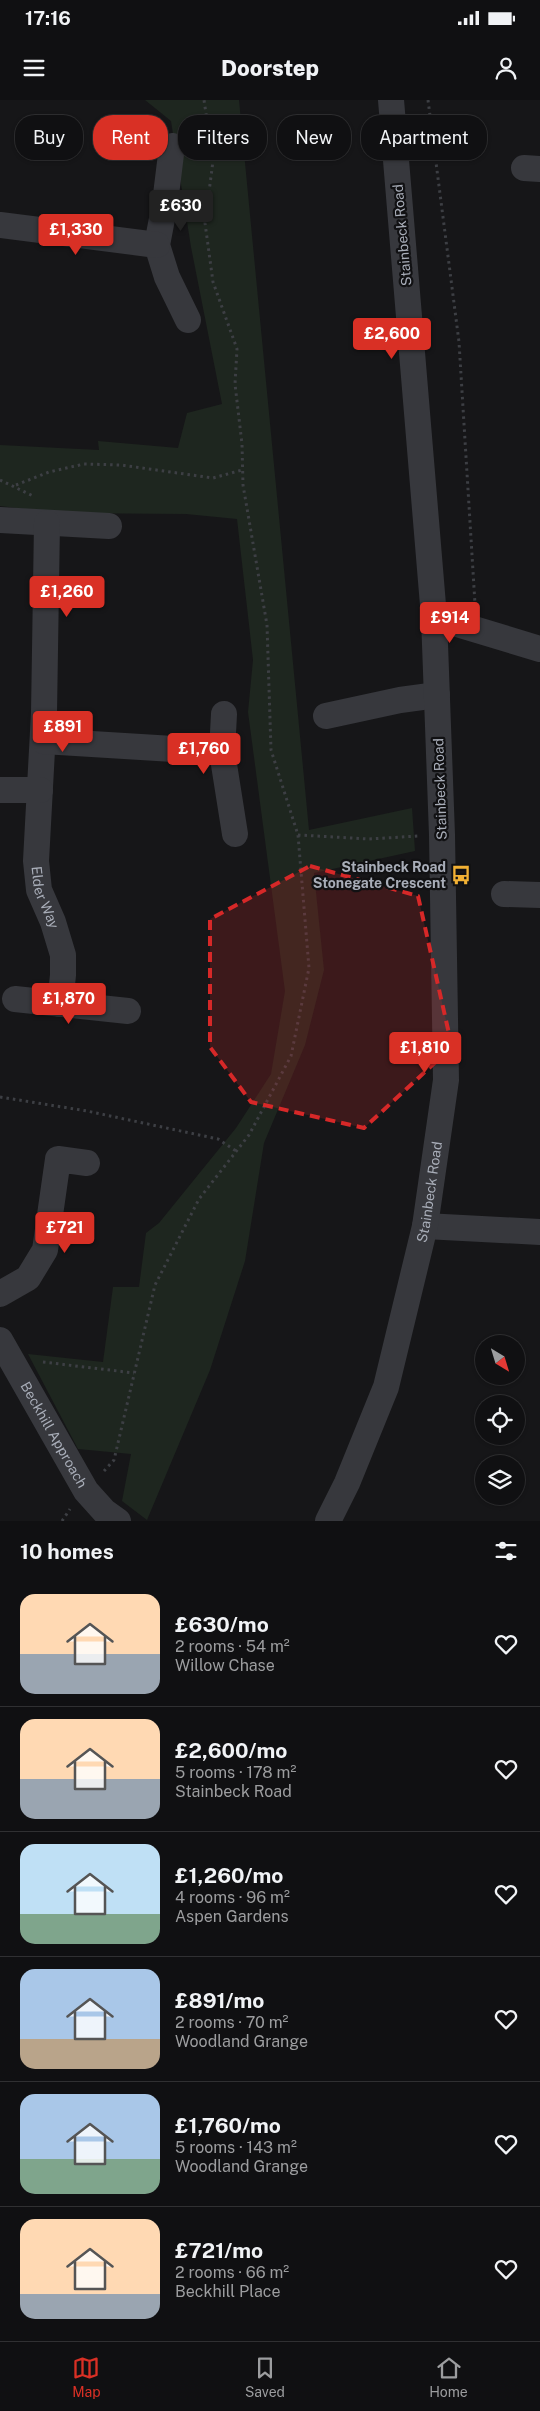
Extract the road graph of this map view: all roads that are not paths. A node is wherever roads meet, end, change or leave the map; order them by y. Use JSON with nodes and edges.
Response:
{"nodes":[{"id":1,"x":391,"y":100,"type":"edge"},
{"id":2,"x":172,"y":146,"type":"dead end"},
{"id":3,"x":0,"y":225,"type":"edge"},
{"id":4,"x":157,"y":245,"type":"junction"},
{"id":5,"x":188,"y":320,"type":"dead end"},
{"id":6,"x":0,"y":520,"type":"edge"},
{"id":7,"x":47,"y":523,"type":"junction"},
{"id":8,"x":109,"y":526,"type":"dead end"},
{"id":9,"x":434,"y":617,"type":"junction"},
{"id":10,"x":540,"y":649,"type":"edge"},
{"id":11,"x":437,"y":695,"type":"junction"},
{"id":12,"x":224,"y":714,"type":"dead end"},
{"id":13,"x":326,"y":716,"type":"dead end"},
{"id":14,"x":43,"y":741,"type":"junction"},
{"id":15,"x":222,"y":752,"type":"junction"},
{"id":16,"x":0,"y":790,"type":"edge"},
{"id":17,"x":40,"y":790,"type":"junction"},
{"id":18,"x":235,"y":834,"type":"dead end"},
{"id":19,"x":504,"y":894,"type":"dead end"},
{"id":20,"x":540,"y":895,"type":"edge"},
{"id":21,"x":15,"y":998,"type":"dead end"},
{"id":22,"x":60,"y":1004,"type":"junction"},
{"id":23,"x":128,"y":1011,"type":"dead end"},
{"id":24,"x":87,"y":1163,"type":"dead end"},
{"id":25,"x":425,"y":1226,"type":"junction"},
{"id":26,"x":540,"y":1232,"type":"edge"},
{"id":27,"x":0,"y":1294,"type":"edge"},
{"id":28,"x":0,"y":1340,"type":"edge"},
{"id":29,"x":118,"y":1521,"type":"edge"},
{"id":30,"x":328,"y":1521,"type":"edge"}],
"edges":[{"from":1,"to":9,"type":"street","name":"Stainbeck Road"},
{"from":2,"to":4,"type":"street"},
{"from":3,"to":4,"type":"street"},
{"from":4,"to":5,"type":"street"},
{"from":6,"to":7,"type":"street"},
{"from":7,"to":8,"type":"street"},
{"from":7,"to":14,"type":"street","name":"Elder Way"},
{"from":9,"to":10,"type":"street"},
{"from":9,"to":11,"type":"street","name":"Stainbeck Road"},
{"from":11,"to":13,"type":"street"},
{"from":11,"to":25,"type":"street","name":"Stainbeck Road"},
{"from":12,"to":15,"type":"street"},
{"from":14,"to":15,"type":"street"},
{"from":14,"to":17,"type":"street","name":"Elder Way"},
{"from":15,"to":18,"type":"street"},
{"from":16,"to":17,"type":"street"},
{"from":17,"to":22,"type":"street","name":"Elder Way"},
{"from":19,"to":20,"type":"street"},
{"from":21,"to":22,"type":"street"},
{"from":22,"to":23,"type":"street"},
{"from":24,"to":27,"type":"street"},
{"from":25,"to":26,"type":"street"},
{"from":25,"to":30,"type":"street","name":"Stainbeck Road"},
{"from":28,"to":29,"type":"street","name":"Beckhill Approach"}]}
